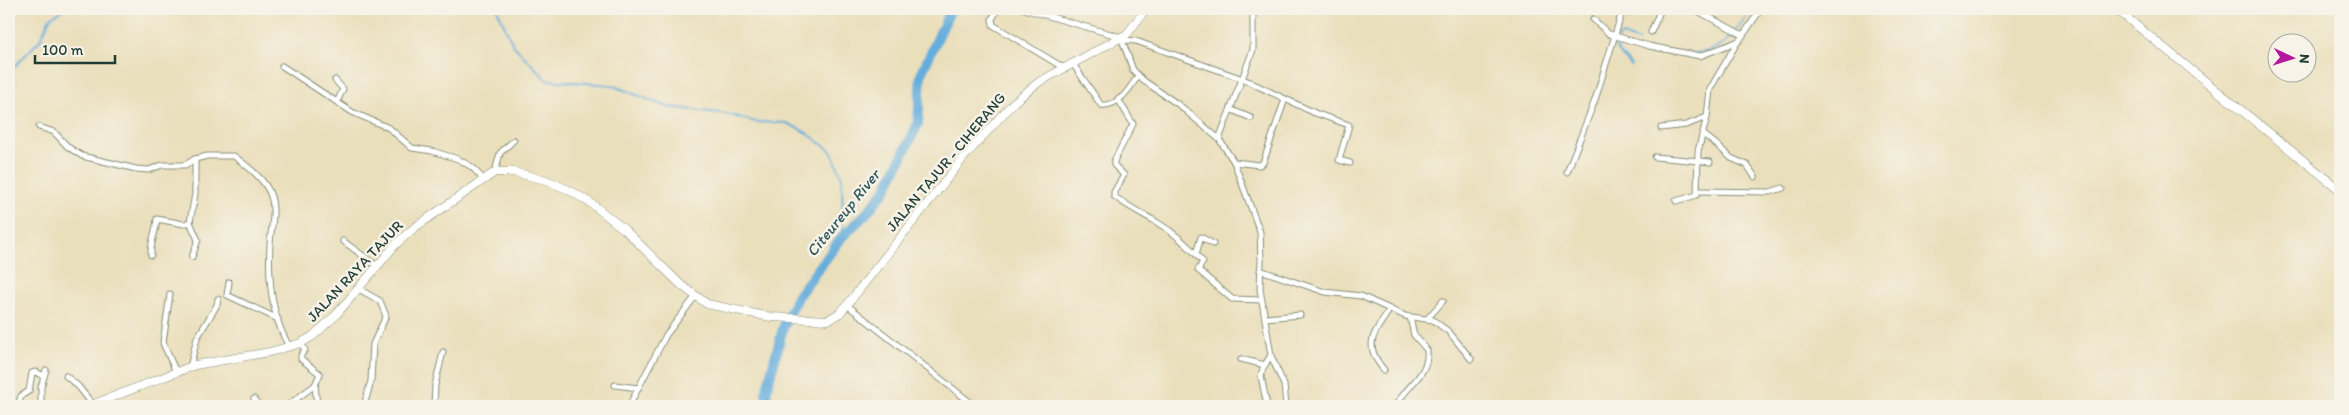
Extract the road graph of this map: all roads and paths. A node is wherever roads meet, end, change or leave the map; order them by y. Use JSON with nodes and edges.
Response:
{"nodes":[{"id":1,"x":998,"y":9,"type":"edge"},
{"id":2,"x":1024,"y":9,"type":"edge"},
{"id":3,"x":1146,"y":9,"type":"edge"},
{"id":4,"x":1253,"y":9,"type":"edge"},
{"id":5,"x":1623,"y":9,"type":"edge"},
{"id":6,"x":1661,"y":9,"type":"edge"},
{"id":7,"x":1694,"y":9,"type":"edge"},
{"id":8,"x":1761,"y":9,"type":"edge"},
{"id":9,"x":2116,"y":9,"type":"edge"},
{"id":10,"x":1041,"y":12,"type":"edge"},
{"id":11,"x":1593,"y":19,"type":"dead end"},
{"id":12,"x":1651,"y":32,"type":"dead end"},
{"id":13,"x":1738,"y":33,"type":"junction"},
{"id":14,"x":1616,"y":35,"type":"junction"},
{"id":15,"x":1122,"y":38,"type":"junction"},
{"id":16,"x":1739,"y":41,"type":"junction"},
{"id":17,"x":1073,"y":64,"type":"junction"},
{"id":18,"x":282,"y":66,"type":"dead end"},
{"id":19,"x":1064,"y":69,"type":"junction"},
{"id":20,"x":1138,"y":76,"type":"junction"},
{"id":21,"x":1243,"y":79,"type":"junction"},
{"id":22,"x":334,"y":80,"type":"dead end"},
{"id":23,"x":1118,"y":99,"type":"junction"},
{"id":24,"x":1286,"y":99,"type":"junction"},
{"id":25,"x":337,"y":102,"type":"junction"},
{"id":26,"x":1232,"y":110,"type":"junction"},
{"id":27,"x":1251,"y":118,"type":"dead end"},
{"id":28,"x":1707,"y":118,"type":"junction"},
{"id":29,"x":39,"y":127,"type":"dead end"},
{"id":30,"x":1661,"y":128,"type":"dead end"},
{"id":31,"x":1703,"y":134,"type":"junction"},
{"id":32,"x":1219,"y":139,"type":"junction"},
{"id":33,"x":514,"y":140,"type":"dead end"},
{"id":34,"x":1655,"y":157,"type":"dead end"},
{"id":35,"x":195,"y":158,"type":"junction"},
{"id":36,"x":1697,"y":160,"type":"junction"},
{"id":37,"x":1234,"y":162,"type":"junction"},
{"id":38,"x":1710,"y":162,"type":"dead end"},
{"id":39,"x":1350,"y":164,"type":"dead end"},
{"id":40,"x":495,"y":172,"type":"junction"},
{"id":41,"x":1567,"y":172,"type":"dead end"},
{"id":42,"x":1755,"y":177,"type":"dead end"},
{"id":43,"x":483,"y":179,"type":"junction"},
{"id":44,"x":1783,"y":188,"type":"dead end"},
{"id":45,"x":2340,"y":190,"type":"edge"},
{"id":46,"x":1698,"y":191,"type":"junction"},
{"id":47,"x":1676,"y":201,"type":"dead end"},
{"id":48,"x":190,"y":222,"type":"junction"},
{"id":49,"x":343,"y":241,"type":"dead end"},
{"id":50,"x":1213,"y":244,"type":"dead end"},
{"id":51,"x":1196,"y":254,"type":"junction"},
{"id":52,"x":150,"y":255,"type":"dead end"},
{"id":53,"x":192,"y":257,"type":"dead end"},
{"id":54,"x":377,"y":266,"type":"junction"},
{"id":55,"x":1260,"y":270,"type":"junction"},
{"id":56,"x":229,"y":282,"type":"dead end"},
{"id":57,"x":357,"y":288,"type":"junction"},
{"id":58,"x":170,"y":294,"type":"dead end"},
{"id":59,"x":695,"y":297,"type":"junction"},
{"id":60,"x":218,"y":299,"type":"dead end"},
{"id":61,"x":1261,"y":300,"type":"junction"},
{"id":62,"x":1443,"y":301,"type":"dead end"},
{"id":63,"x":847,"y":305,"type":"junction"},
{"id":64,"x":1390,"y":309,"type":"junction"},
{"id":65,"x":1300,"y":315,"type":"dead end"},
{"id":66,"x":1410,"y":317,"type":"junction"},
{"id":67,"x":1265,"y":318,"type":"junction"},
{"id":68,"x":1427,"y":319,"type":"junction"},
{"id":69,"x":278,"y":320,"type":"junction"},
{"id":70,"x":301,"y":343,"type":"junction"},
{"id":71,"x":290,"y":346,"type":"junction"},
{"id":72,"x":443,"y":352,"type":"dead end"},
{"id":73,"x":1271,"y":355,"type":"junction"},
{"id":74,"x":1241,"y":359,"type":"dead end"},
{"id":75,"x":1471,"y":359,"type":"dead end"},
{"id":76,"x":1265,"y":365,"type":"junction"},
{"id":77,"x":190,"y":367,"type":"junction"},
{"id":78,"x":1384,"y":370,"type":"dead end"},
{"id":79,"x":176,"y":372,"type":"junction"},
{"id":80,"x":66,"y":376,"type":"dead end"},
{"id":81,"x":315,"y":385,"type":"junction"},
{"id":82,"x":615,"y":385,"type":"dead end"},
{"id":83,"x":638,"y":388,"type":"junction"},
{"id":84,"x":254,"y":398,"type":"dead end"},
{"id":85,"x":18,"y":406,"type":"edge"},
{"id":86,"x":41,"y":406,"type":"edge"},
{"id":87,"x":91,"y":406,"type":"edge"},
{"id":88,"x":259,"y":406,"type":"edge"},
{"id":89,"x":287,"y":406,"type":"edge"},
{"id":90,"x":316,"y":406,"type":"edge"},
{"id":91,"x":364,"y":406,"type":"edge"},
{"id":92,"x":434,"y":406,"type":"edge"},
{"id":93,"x":629,"y":406,"type":"edge"},
{"id":94,"x":975,"y":406,"type":"edge"},
{"id":95,"x":1267,"y":406,"type":"edge"},
{"id":96,"x":1286,"y":406,"type":"edge"},
{"id":97,"x":1396,"y":406,"type":"edge"}],
"edges":[{"from":1,"to":19,"type":"street"},
{"from":2,"to":10,"type":"street"},
{"from":3,"to":15,"type":"main road","name":"JALAN TAJUR - CIHERANG"},
{"from":4,"to":21,"type":"street"},
{"from":5,"to":14,"type":"street"},
{"from":6,"to":12,"type":"street"},
{"from":7,"to":13,"type":"street"},
{"from":8,"to":13,"type":"street"},
{"from":9,"to":45,"type":"main road"},
{"from":10,"to":15,"type":"street"},
{"from":11,"to":14,"type":"street"},
{"from":13,"to":16,"type":"street"},
{"from":14,"to":16,"type":"street"},
{"from":14,"to":41,"type":"street"},
{"from":15,"to":17,"type":"main road","name":"JALAN TAJUR - CIHERANG"},
{"from":15,"to":20,"type":"street"},
{"from":15,"to":21,"type":"street"},
{"from":16,"to":28,"type":"street"},
{"from":17,"to":19,"type":"main road","name":"JALAN TAJUR - CIHERANG"},
{"from":17,"to":23,"type":"street"},
{"from":18,"to":25,"type":"street"},
{"from":19,"to":63,"type":"main road","name":"JALAN TAJUR - CIHERANG"},
{"from":20,"to":23,"type":"street"},
{"from":20,"to":32,"type":"street"},
{"from":21,"to":24,"type":"street"},
{"from":21,"to":26,"type":"street"},
{"from":22,"to":25,"type":"street"},
{"from":23,"to":51,"type":"street"},
{"from":24,"to":37,"type":"street"},
{"from":24,"to":39,"type":"street"},
{"from":25,"to":43,"type":"street"},
{"from":26,"to":27,"type":"street"},
{"from":26,"to":32,"type":"street"},
{"from":28,"to":30,"type":"street"},
{"from":28,"to":31,"type":"street"},
{"from":29,"to":35,"type":"street"},
{"from":31,"to":36,"type":"street"},
{"from":31,"to":42,"type":"street"},
{"from":32,"to":37,"type":"street"},
{"from":33,"to":40,"type":"street"},
{"from":34,"to":36,"type":"street"},
{"from":35,"to":48,"type":"street"},
{"from":35,"to":69,"type":"street"},
{"from":36,"to":38,"type":"street"},
{"from":36,"to":46,"type":"street"},
{"from":37,"to":55,"type":"street"},
{"from":40,"to":43,"type":"main road","name":"JALAN RAYA TAJUR"},
{"from":40,"to":59,"type":"main road"},
{"from":43,"to":54,"type":"main road","name":"JALAN RAYA TAJUR"},
{"from":44,"to":46,"type":"street"},
{"from":46,"to":47,"type":"street"},
{"from":48,"to":52,"type":"street"},
{"from":48,"to":53,"type":"street"},
{"from":49,"to":54,"type":"street"},
{"from":50,"to":51,"type":"street"},
{"from":51,"to":61,"type":"street"},
{"from":54,"to":57,"type":"main road","name":"JALAN RAYA TAJUR"},
{"from":55,"to":61,"type":"street"},
{"from":55,"to":64,"type":"street"},
{"from":56,"to":69,"type":"street"},
{"from":57,"to":70,"type":"main road","name":"JALAN RAYA TAJUR"},
{"from":57,"to":91,"type":"street"},
{"from":58,"to":79,"type":"street"},
{"from":59,"to":63,"type":"main road","name":"JALAN TAJUR - CIHERANG"},
{"from":59,"to":83,"type":"street"},
{"from":60,"to":77,"type":"street"},
{"from":61,"to":67,"type":"street"},
{"from":62,"to":68,"type":"street"},
{"from":63,"to":94,"type":"street"},
{"from":64,"to":66,"type":"street"},
{"from":64,"to":78,"type":"street"},
{"from":65,"to":67,"type":"street"},
{"from":66,"to":68,"type":"street"},
{"from":66,"to":97,"type":"street"},
{"from":67,"to":73,"type":"street"},
{"from":68,"to":75,"type":"street"},
{"from":69,"to":71,"type":"street"},
{"from":70,"to":71,"type":"main road","name":"JALAN RAYA TAJUR"},
{"from":70,"to":81,"type":"street"},
{"from":71,"to":77,"type":"main road","name":"JALAN RAYA TAJUR"},
{"from":72,"to":92,"type":"street"},
{"from":73,"to":76,"type":"street"},
{"from":73,"to":96,"type":"street"},
{"from":74,"to":76,"type":"street"},
{"from":76,"to":95,"type":"street"},
{"from":77,"to":79,"type":"main road","name":"JALAN RAYA TAJUR"},
{"from":79,"to":87,"type":"main road","name":"JALAN RAYA TAJUR"},
{"from":80,"to":87,"type":"street"},
{"from":81,"to":89,"type":"street"},
{"from":81,"to":90,"type":"street"},
{"from":82,"to":83,"type":"street"},
{"from":83,"to":93,"type":"street"},
{"from":84,"to":88,"type":"street"},
{"from":85,"to":86,"type":"street"}]}
